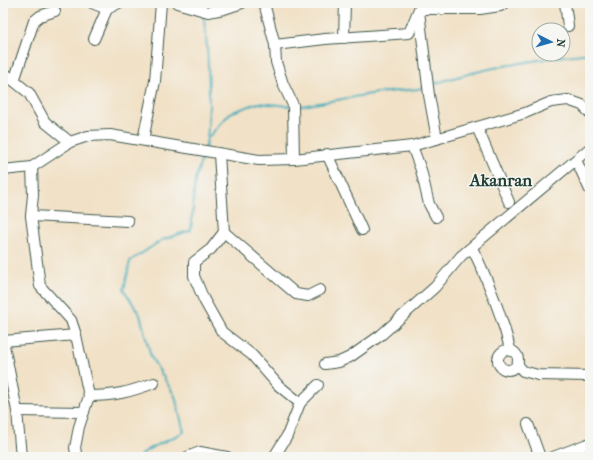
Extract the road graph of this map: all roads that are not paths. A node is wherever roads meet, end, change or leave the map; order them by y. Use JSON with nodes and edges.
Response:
{"nodes":[{"id":1,"x":92,"y":3,"type":"edge"},
{"id":2,"x":118,"y":3,"type":"edge"},
{"id":3,"x":161,"y":3,"type":"edge"},
{"id":4,"x":178,"y":3,"type":"edge"},
{"id":5,"x":242,"y":3,"type":"edge"},
{"id":6,"x":264,"y":3,"type":"edge"},
{"id":7,"x":346,"y":3,"type":"edge"},
{"id":8,"x":505,"y":3,"type":"edge"},
{"id":9,"x":565,"y":3,"type":"edge"},
{"id":10,"x":418,"y":6,"type":"edge"},
{"id":11,"x":107,"y":9,"type":"junction"},
{"id":12,"x":55,"y":11,"type":"dead end"},
{"id":13,"x":567,"y":22,"type":"edge"},
{"id":14,"x":344,"y":38,"type":"junction"},
{"id":15,"x":94,"y":39,"type":"dead end"},
{"id":16,"x":275,"y":45,"type":"junction"},
{"id":17,"x":3,"y":72,"type":"edge"},
{"id":18,"x":14,"y":81,"type":"junction"},
{"id":19,"x":590,"y":113,"type":"edge"},
{"id":20,"x":477,"y":128,"type":"junction"},
{"id":21,"x":437,"y":139,"type":"junction"},
{"id":22,"x":142,"y":140,"type":"junction"},
{"id":23,"x":70,"y":142,"type":"junction"},
{"id":24,"x":412,"y":146,"type":"junction"},
{"id":25,"x":590,"y":148,"type":"edge"},
{"id":26,"x":209,"y":152,"type":"junction"},
{"id":27,"x":327,"y":154,"type":"junction"},
{"id":28,"x":294,"y":159,"type":"junction"},
{"id":29,"x":576,"y":160,"type":"junction"},
{"id":30,"x":32,"y":167,"type":"junction"},
{"id":31,"x":3,"y":170,"type":"edge"},
{"id":32,"x":590,"y":190,"type":"edge"},
{"id":33,"x":509,"y":202,"type":"dead end"},
{"id":34,"x":31,"y":216,"type":"junction"},
{"id":35,"x":436,"y":217,"type":"dead end"},
{"id":36,"x":128,"y":221,"type":"dead end"},
{"id":37,"x":362,"y":230,"type":"dead end"},
{"id":38,"x":224,"y":232,"type":"junction"},
{"id":39,"x":472,"y":248,"type":"junction"},
{"id":40,"x":320,"y":290,"type":"dead end"},
{"id":41,"x":76,"y":335,"type":"junction"},
{"id":42,"x":3,"y":340,"type":"edge"},
{"id":43,"x":510,"y":350,"type":"junction"},
{"id":44,"x":326,"y":364,"type":"dead end"},
{"id":45,"x":517,"y":364,"type":"junction"},
{"id":46,"x":590,"y":376,"type":"edge"},
{"id":47,"x":154,"y":383,"type":"dead end"},
{"id":48,"x":318,"y":385,"type":"dead end"},
{"id":49,"x":89,"y":396,"type":"junction"},
{"id":50,"x":300,"y":403,"type":"junction"},
{"id":51,"x":17,"y":411,"type":"junction"},
{"id":52,"x":84,"y":412,"type":"junction"},
{"id":53,"x":528,"y":424,"type":"dead end"},
{"id":54,"x":590,"y":443,"type":"edge"},
{"id":55,"x":21,"y":457,"type":"edge"},
{"id":56,"x":77,"y":457,"type":"edge"},
{"id":57,"x":187,"y":457,"type":"edge"},
{"id":58,"x":228,"y":457,"type":"edge"},
{"id":59,"x":274,"y":457,"type":"edge"},
{"id":60,"x":540,"y":457,"type":"edge"},
{"id":61,"x":553,"y":457,"type":"edge"}],
"edges":[{"from":1,"to":11,"type":"street"},
{"from":2,"to":11,"type":"street"},
{"from":3,"to":22,"type":"street"},
{"from":4,"to":5,"type":"street"},
{"from":6,"to":16,"type":"street"},
{"from":7,"to":14,"type":"street"},
{"from":8,"to":10,"type":"street"},
{"from":9,"to":13,"type":"street"},
{"from":10,"to":14,"type":"street"},
{"from":10,"to":21,"type":"street"},
{"from":11,"to":15,"type":"street"},
{"from":12,"to":18,"type":"street"},
{"from":14,"to":16,"type":"street"},
{"from":16,"to":28,"type":"street"},
{"from":17,"to":18,"type":"street"},
{"from":18,"to":23,"type":"street"},
{"from":19,"to":20,"type":"street"},
{"from":20,"to":21,"type":"street"},
{"from":20,"to":33,"type":"street"},
{"from":21,"to":24,"type":"street"},
{"from":22,"to":23,"type":"street"},
{"from":22,"to":26,"type":"street"},
{"from":23,"to":30,"type":"street"},
{"from":24,"to":27,"type":"street"},
{"from":24,"to":35,"type":"street"},
{"from":25,"to":29,"type":"street"},
{"from":26,"to":28,"type":"street"},
{"from":26,"to":38,"type":"street"},
{"from":27,"to":28,"type":"street"},
{"from":27,"to":37,"type":"street"},
{"from":29,"to":32,"type":"street"},
{"from":29,"to":39,"type":"street"},
{"from":30,"to":31,"type":"street"},
{"from":30,"to":34,"type":"street"},
{"from":34,"to":36,"type":"street"},
{"from":34,"to":41,"type":"street"},
{"from":38,"to":40,"type":"street"},
{"from":38,"to":50,"type":"street"},
{"from":39,"to":43,"type":"street"},
{"from":39,"to":44,"type":"street"},
{"from":41,"to":42,"type":"street"},
{"from":41,"to":49,"type":"street"},
{"from":42,"to":51,"type":"street"},
{"from":43,"to":45,"type":"street"},
{"from":43,"to":45,"type":"street"},
{"from":45,"to":46,"type":"street"},
{"from":47,"to":49,"type":"street"},
{"from":48,"to":50,"type":"street"},
{"from":49,"to":52,"type":"street"},
{"from":50,"to":59,"type":"street"},
{"from":51,"to":52,"type":"street"},
{"from":51,"to":55,"type":"street"},
{"from":52,"to":56,"type":"street"},
{"from":53,"to":60,"type":"street"},
{"from":54,"to":61,"type":"street"},
{"from":57,"to":58,"type":"street"}]}
